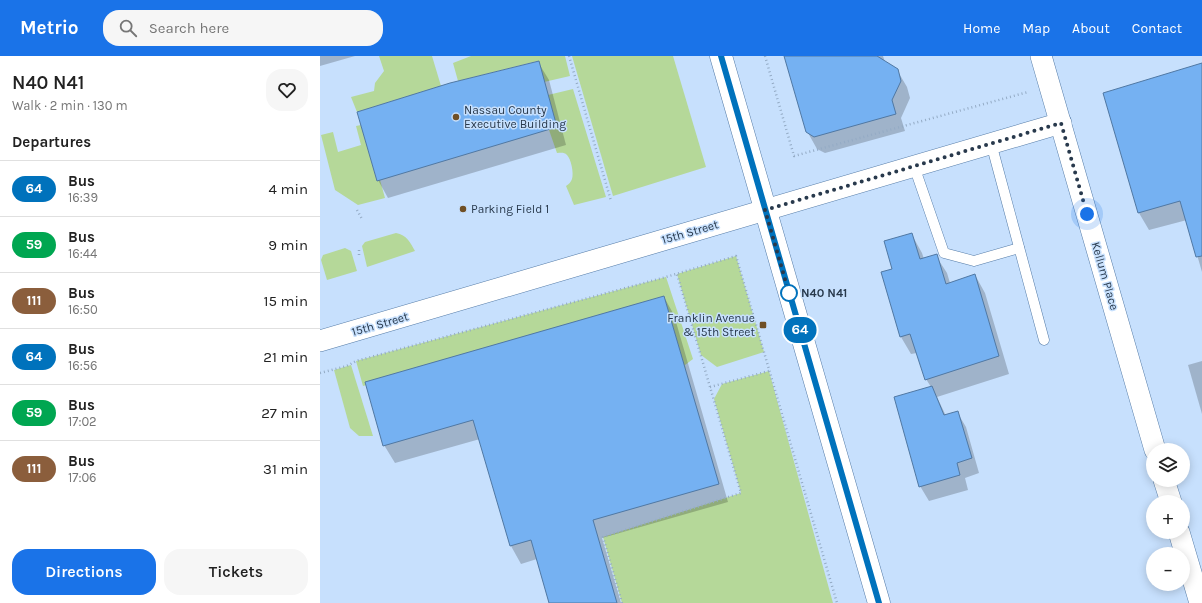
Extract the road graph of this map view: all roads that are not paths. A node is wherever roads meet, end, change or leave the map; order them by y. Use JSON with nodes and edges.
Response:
{"nodes":[{"id":1,"x":721,"y":56,"type":"edge"},
{"id":2,"x":1041,"y":56,"type":"edge"},
{"id":3,"x":1061,"y":123,"type":"junction"},
{"id":4,"x":991,"y":143,"type":"junction"},
{"id":5,"x":914,"y":166,"type":"junction"},
{"id":6,"x":765,"y":210,"type":"junction"},
{"id":7,"x":1020,"y":248,"type":"junction"},
{"id":8,"x":1044,"y":340,"type":"dead end"},
{"id":9,"x":320,"y":341,"type":"edge"},
{"id":10,"x":1154,"y":443,"type":"edge"},
{"id":11,"x":1181,"y":539,"type":"edge"},
{"id":12,"x":879,"y":603,"type":"edge"},
{"id":13,"x":1200,"y":603,"type":"edge"}],
"edges":[{"from":1,"to":6,"type":"main road"},
{"from":2,"to":3,"type":"street","name":"Kellum Place"},
{"from":3,"to":4,"type":"street","name":"15th Street"},
{"from":3,"to":10,"type":"street","name":"Kellum Place"},
{"from":4,"to":5,"type":"street","name":"15th Street"},
{"from":4,"to":7,"type":"lane"},
{"from":5,"to":6,"type":"street","name":"15th Street"},
{"from":5,"to":7,"type":"lane"},
{"from":6,"to":9,"type":"street","name":"15th Street"},
{"from":6,"to":12,"type":"main road"},
{"from":7,"to":8,"type":"lane"},
{"from":11,"to":13,"type":"street"}]}
